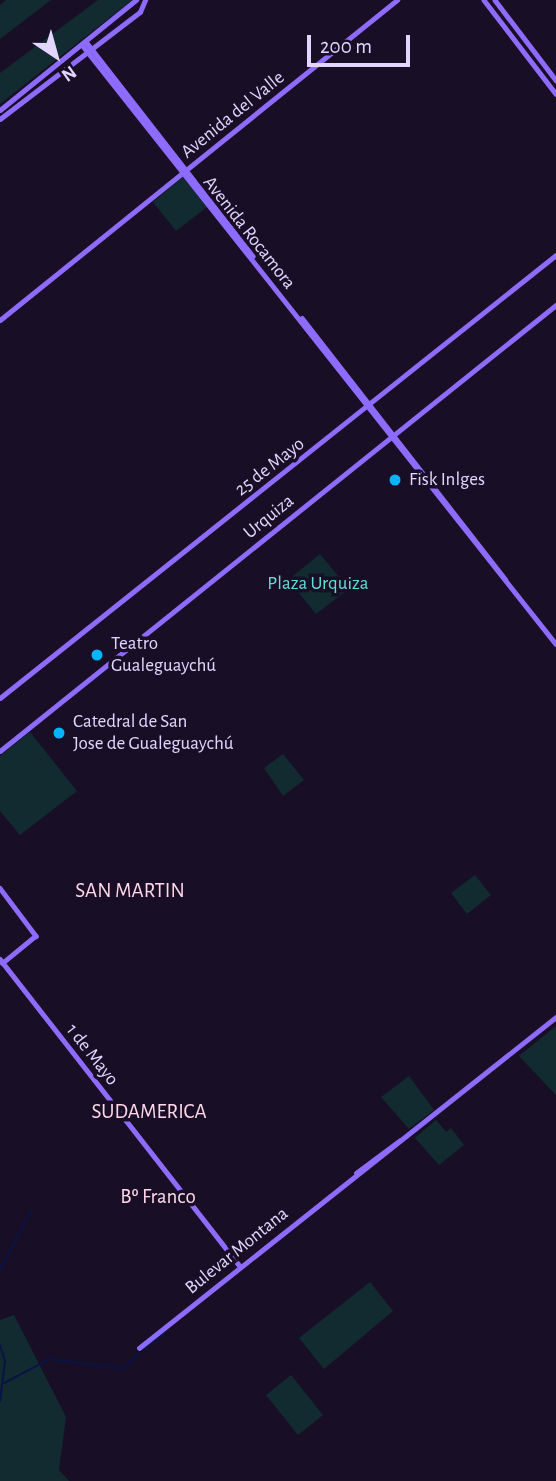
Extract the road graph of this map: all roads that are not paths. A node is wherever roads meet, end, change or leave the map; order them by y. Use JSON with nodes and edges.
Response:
{"nodes":[{"id":1,"x":136,"y":0,"type":"edge"},
{"id":2,"x":145,"y":0,"type":"edge"},
{"id":3,"x":397,"y":0,"type":"edge"},
{"id":4,"x":485,"y":0,"type":"edge"},
{"id":5,"x":495,"y":0,"type":"edge"},
{"id":6,"x":85,"y":45,"type":"junction"},
{"id":7,"x":89,"y":50,"type":"junction"},
{"id":8,"x":556,"y":80,"type":"edge"},
{"id":9,"x":556,"y":94,"type":"edge"},
{"id":10,"x":0,"y":110,"type":"edge"},
{"id":11,"x":0,"y":119,"type":"edge"},
{"id":12,"x":185,"y":172,"type":"junction"},
{"id":13,"x":556,"y":255,"type":"edge"},
{"id":14,"x":556,"y":305,"type":"edge"},
{"id":15,"x":0,"y":320,"type":"edge"},
{"id":16,"x":370,"y":406,"type":"junction"},
{"id":17,"x":393,"y":436,"type":"junction"},
{"id":18,"x":556,"y":644,"type":"edge"},
{"id":19,"x":0,"y":698,"type":"edge"},
{"id":20,"x":0,"y":751,"type":"edge"},
{"id":21,"x":0,"y":888,"type":"edge"},
{"id":22,"x":2,"y":961,"type":"edge"},
{"id":23,"x":556,"y":1017,"type":"edge"},
{"id":24,"x":240,"y":1266,"type":"junction"},
{"id":25,"x":139,"y":1348,"type":"dead end"}],
"edges":[{"from":1,"to":6,"type":"main road"},
{"from":2,"to":7,"type":"main road"},
{"from":3,"to":12,"type":"main road","name":"Avenida del Valle"},
{"from":4,"to":9,"type":"main road"},
{"from":5,"to":8,"type":"main road"},
{"from":6,"to":7,"type":"main road","name":"Avenida Rocamora"},
{"from":6,"to":10,"type":"main road"},
{"from":7,"to":11,"type":"main road"},
{"from":7,"to":12,"type":"main road","name":"Avenida Rocamora"},
{"from":12,"to":15,"type":"main road","name":"Avenida del Valle"},
{"from":12,"to":16,"type":"main road","name":"Avenida Rocamora"},
{"from":13,"to":16,"type":"main road","name":"25 de Mayo"},
{"from":14,"to":17,"type":"main road","name":"Urquiza"},
{"from":16,"to":17,"type":"main road","name":"Avenida Rocamora"},
{"from":16,"to":19,"type":"main road","name":"25 de Mayo"},
{"from":17,"to":18,"type":"main road","name":"Avenida Rocamora"},
{"from":17,"to":20,"type":"main road","name":"Urquiza"},
{"from":21,"to":22,"type":"main road"},
{"from":22,"to":24,"type":"main road","name":"1 de Mayo"},
{"from":23,"to":24,"type":"main road","name":"Bulevar Montana"},
{"from":24,"to":25,"type":"main road","name":"Bulevar Montana"}]}
